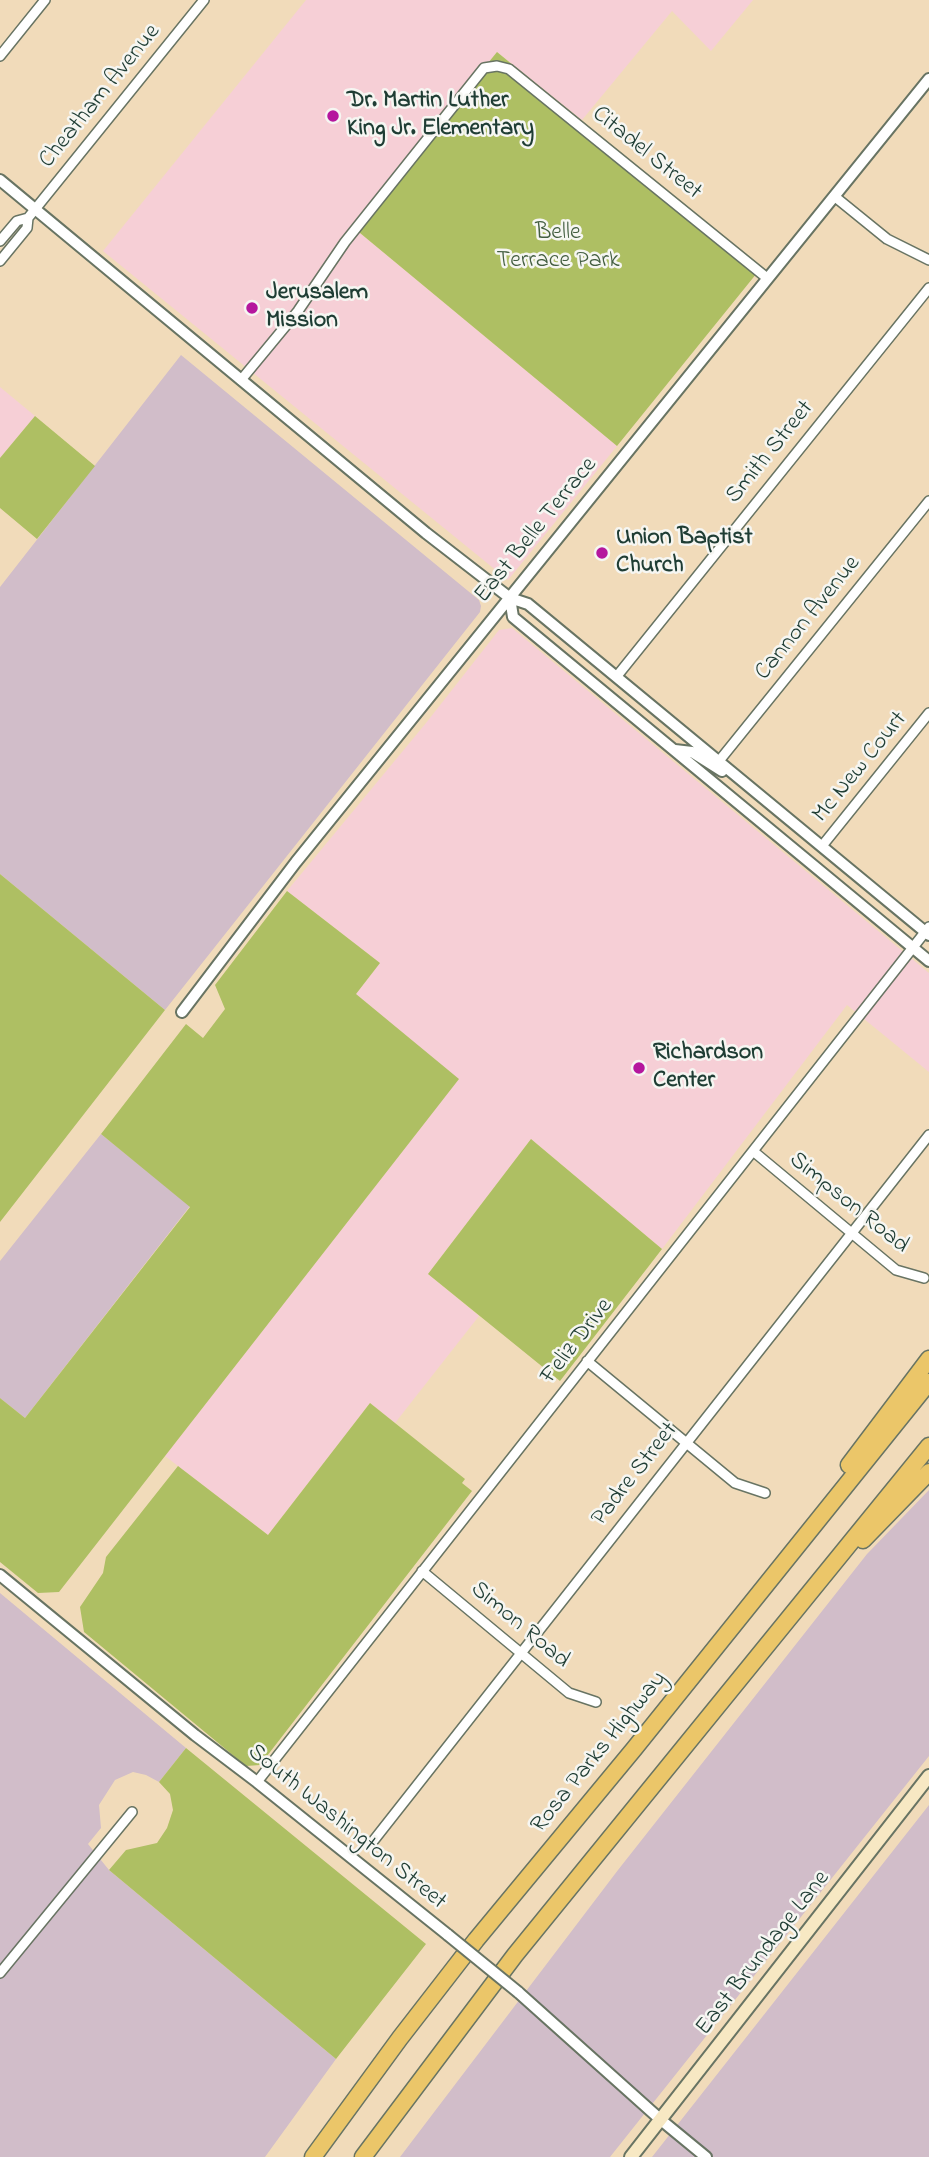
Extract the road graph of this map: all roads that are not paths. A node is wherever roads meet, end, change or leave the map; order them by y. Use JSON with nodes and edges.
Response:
{"nodes":[{"id":1,"x":45,"y":0,"type":"edge"},
{"id":2,"x":204,"y":0,"type":"edge"},
{"id":3,"x":0,"y":55,"type":"edge"},
{"id":4,"x":929,"y":79,"type":"edge"},
{"id":5,"x":0,"y":180,"type":"edge"},
{"id":6,"x":834,"y":196,"type":"junction"},
{"id":7,"x":31,"y":213,"type":"junction"},
{"id":8,"x":0,"y":241,"type":"edge"},
{"id":9,"x":929,"y":260,"type":"edge"},
{"id":10,"x":0,"y":261,"type":"edge"},
{"id":11,"x":767,"y":278,"type":"junction"},
{"id":12,"x":929,"y":288,"type":"edge"},
{"id":13,"x":241,"y":380,"type":"junction"},
{"id":14,"x":929,"y":501,"type":"edge"},
{"id":15,"x":510,"y":598,"type":"junction"},
{"id":16,"x":617,"y":676,"type":"junction"},
{"id":17,"x":929,"y":713,"type":"edge"},
{"id":18,"x":675,"y":750,"type":"junction"},
{"id":19,"x":719,"y":761,"type":"junction"},
{"id":20,"x":757,"y":793,"type":"junction"},
{"id":21,"x":822,"y":846,"type":"junction"},
{"id":22,"x":928,"y":931,"type":"edge"},
{"id":23,"x":913,"y":947,"type":"junction"},
{"id":24,"x":929,"y":961,"type":"edge"},
{"id":25,"x":182,"y":1012,"type":"dead end"},
{"id":26,"x":929,"y":1135,"type":"edge"},
{"id":27,"x":752,"y":1151,"type":"junction"},
{"id":28,"x":851,"y":1233,"type":"junction"},
{"id":29,"x":924,"y":1278,"type":"dead end"},
{"id":30,"x":929,"y":1359,"type":"edge"},
{"id":31,"x":587,"y":1361,"type":"junction"},
{"id":32,"x":929,"y":1382,"type":"edge"},
{"id":33,"x":686,"y":1443,"type":"junction"},
{"id":34,"x":929,"y":1446,"type":"edge"},
{"id":35,"x":929,"y":1472,"type":"edge"},
{"id":36,"x":765,"y":1493,"type":"dead end"},
{"id":37,"x":811,"y":1530,"type":"junction"},
{"id":38,"x":838,"y":1558,"type":"junction"},
{"id":39,"x":422,"y":1571,"type":"junction"},
{"id":40,"x":0,"y":1575,"type":"edge"},
{"id":41,"x":521,"y":1653,"type":"junction"},
{"id":42,"x":596,"y":1702,"type":"dead end"},
{"id":43,"x":929,"y":1776,"type":"edge"},
{"id":44,"x":257,"y":1782,"type":"junction"},
{"id":45,"x":132,"y":1812,"type":"dead end"},
{"id":46,"x":374,"y":1840,"type":"dead end"},
{"id":47,"x":0,"y":1973,"type":"edge"},
{"id":48,"x":660,"y":2120,"type":"junction"},
{"id":49,"x":313,"y":2157,"type":"edge"},
{"id":50,"x":363,"y":2157,"type":"edge"},
{"id":51,"x":631,"y":2157,"type":"edge"},
{"id":52,"x":706,"y":2157,"type":"edge"}],
"edges":[{"from":1,"to":3,"type":"street"},
{"from":2,"to":7,"type":"street","name":"Cheatham Avenue"},
{"from":4,"to":6,"type":"street","name":"East Belle Terrace"},
{"from":5,"to":7,"type":"street"},
{"from":6,"to":9,"type":"street"},
{"from":6,"to":11,"type":"street","name":"East Belle Terrace"},
{"from":7,"to":8,"type":"street","name":"Cheatham Avenue"},
{"from":7,"to":10,"type":"street","name":"Cheatham Avenue"},
{"from":7,"to":13,"type":"street"},
{"from":11,"to":13,"type":"street","name":"Citadel Street"},
{"from":11,"to":15,"type":"street","name":"East Belle Terrace"},
{"from":12,"to":16,"type":"street","name":"Smith Street"},
{"from":13,"to":15,"type":"street"},
{"from":14,"to":19,"type":"street","name":"Cannon Avenue"},
{"from":15,"to":16,"type":"street"},
{"from":15,"to":18,"type":"street"},
{"from":15,"to":25,"type":"street","name":"East Belle Terrace"},
{"from":16,"to":19,"type":"street"},
{"from":17,"to":21,"type":"street","name":"Mc New Court"},
{"from":18,"to":20,"type":"street"},
{"from":18,"to":23,"type":"street"},
{"from":19,"to":20,"type":"street"},
{"from":20,"to":21,"type":"street"},
{"from":21,"to":22,"type":"street"},
{"from":22,"to":23,"type":"street","name":"Feliz Drive"},
{"from":23,"to":24,"type":"street"},
{"from":23,"to":27,"type":"street","name":"Feliz Drive"},
{"from":26,"to":28,"type":"street","name":"Padre Street"},
{"from":27,"to":28,"type":"street","name":"Simpson Road"},
{"from":27,"to":31,"type":"street","name":"Feliz Drive"},
{"from":28,"to":29,"type":"street","name":"Simpson Road"},
{"from":28,"to":33,"type":"street","name":"Padre Street"},
{"from":30,"to":37,"type":"highway"},
{"from":31,"to":33,"type":"street"},
{"from":31,"to":39,"type":"street","name":"Feliz Drive"},
{"from":32,"to":37,"type":"highway","name":"Rosa Parks Highway"},
{"from":33,"to":36,"type":"street"},
{"from":33,"to":41,"type":"street","name":"Padre Street"},
{"from":34,"to":38,"type":"highway"},
{"from":35,"to":38,"type":"highway"},
{"from":37,"to":49,"type":"highway","name":"Rosa Parks Highway"},
{"from":38,"to":50,"type":"highway"},
{"from":39,"to":41,"type":"street","name":"Simon Road"},
{"from":39,"to":44,"type":"street","name":"Feliz Drive"},
{"from":40,"to":44,"type":"street","name":"South Washington Street"},
{"from":41,"to":42,"type":"street","name":"Simon Road"},
{"from":41,"to":46,"type":"street","name":"Padre Street"},
{"from":43,"to":48,"type":"main road","name":"East Brundage Lane"},
{"from":44,"to":48,"type":"street","name":"South Washington Street","bridge":true},
{"from":45,"to":47,"type":"street"},
{"from":48,"to":51,"type":"main road","name":"East Brundage Lane"},
{"from":48,"to":52,"type":"street","name":"South Washington Street"}]}
